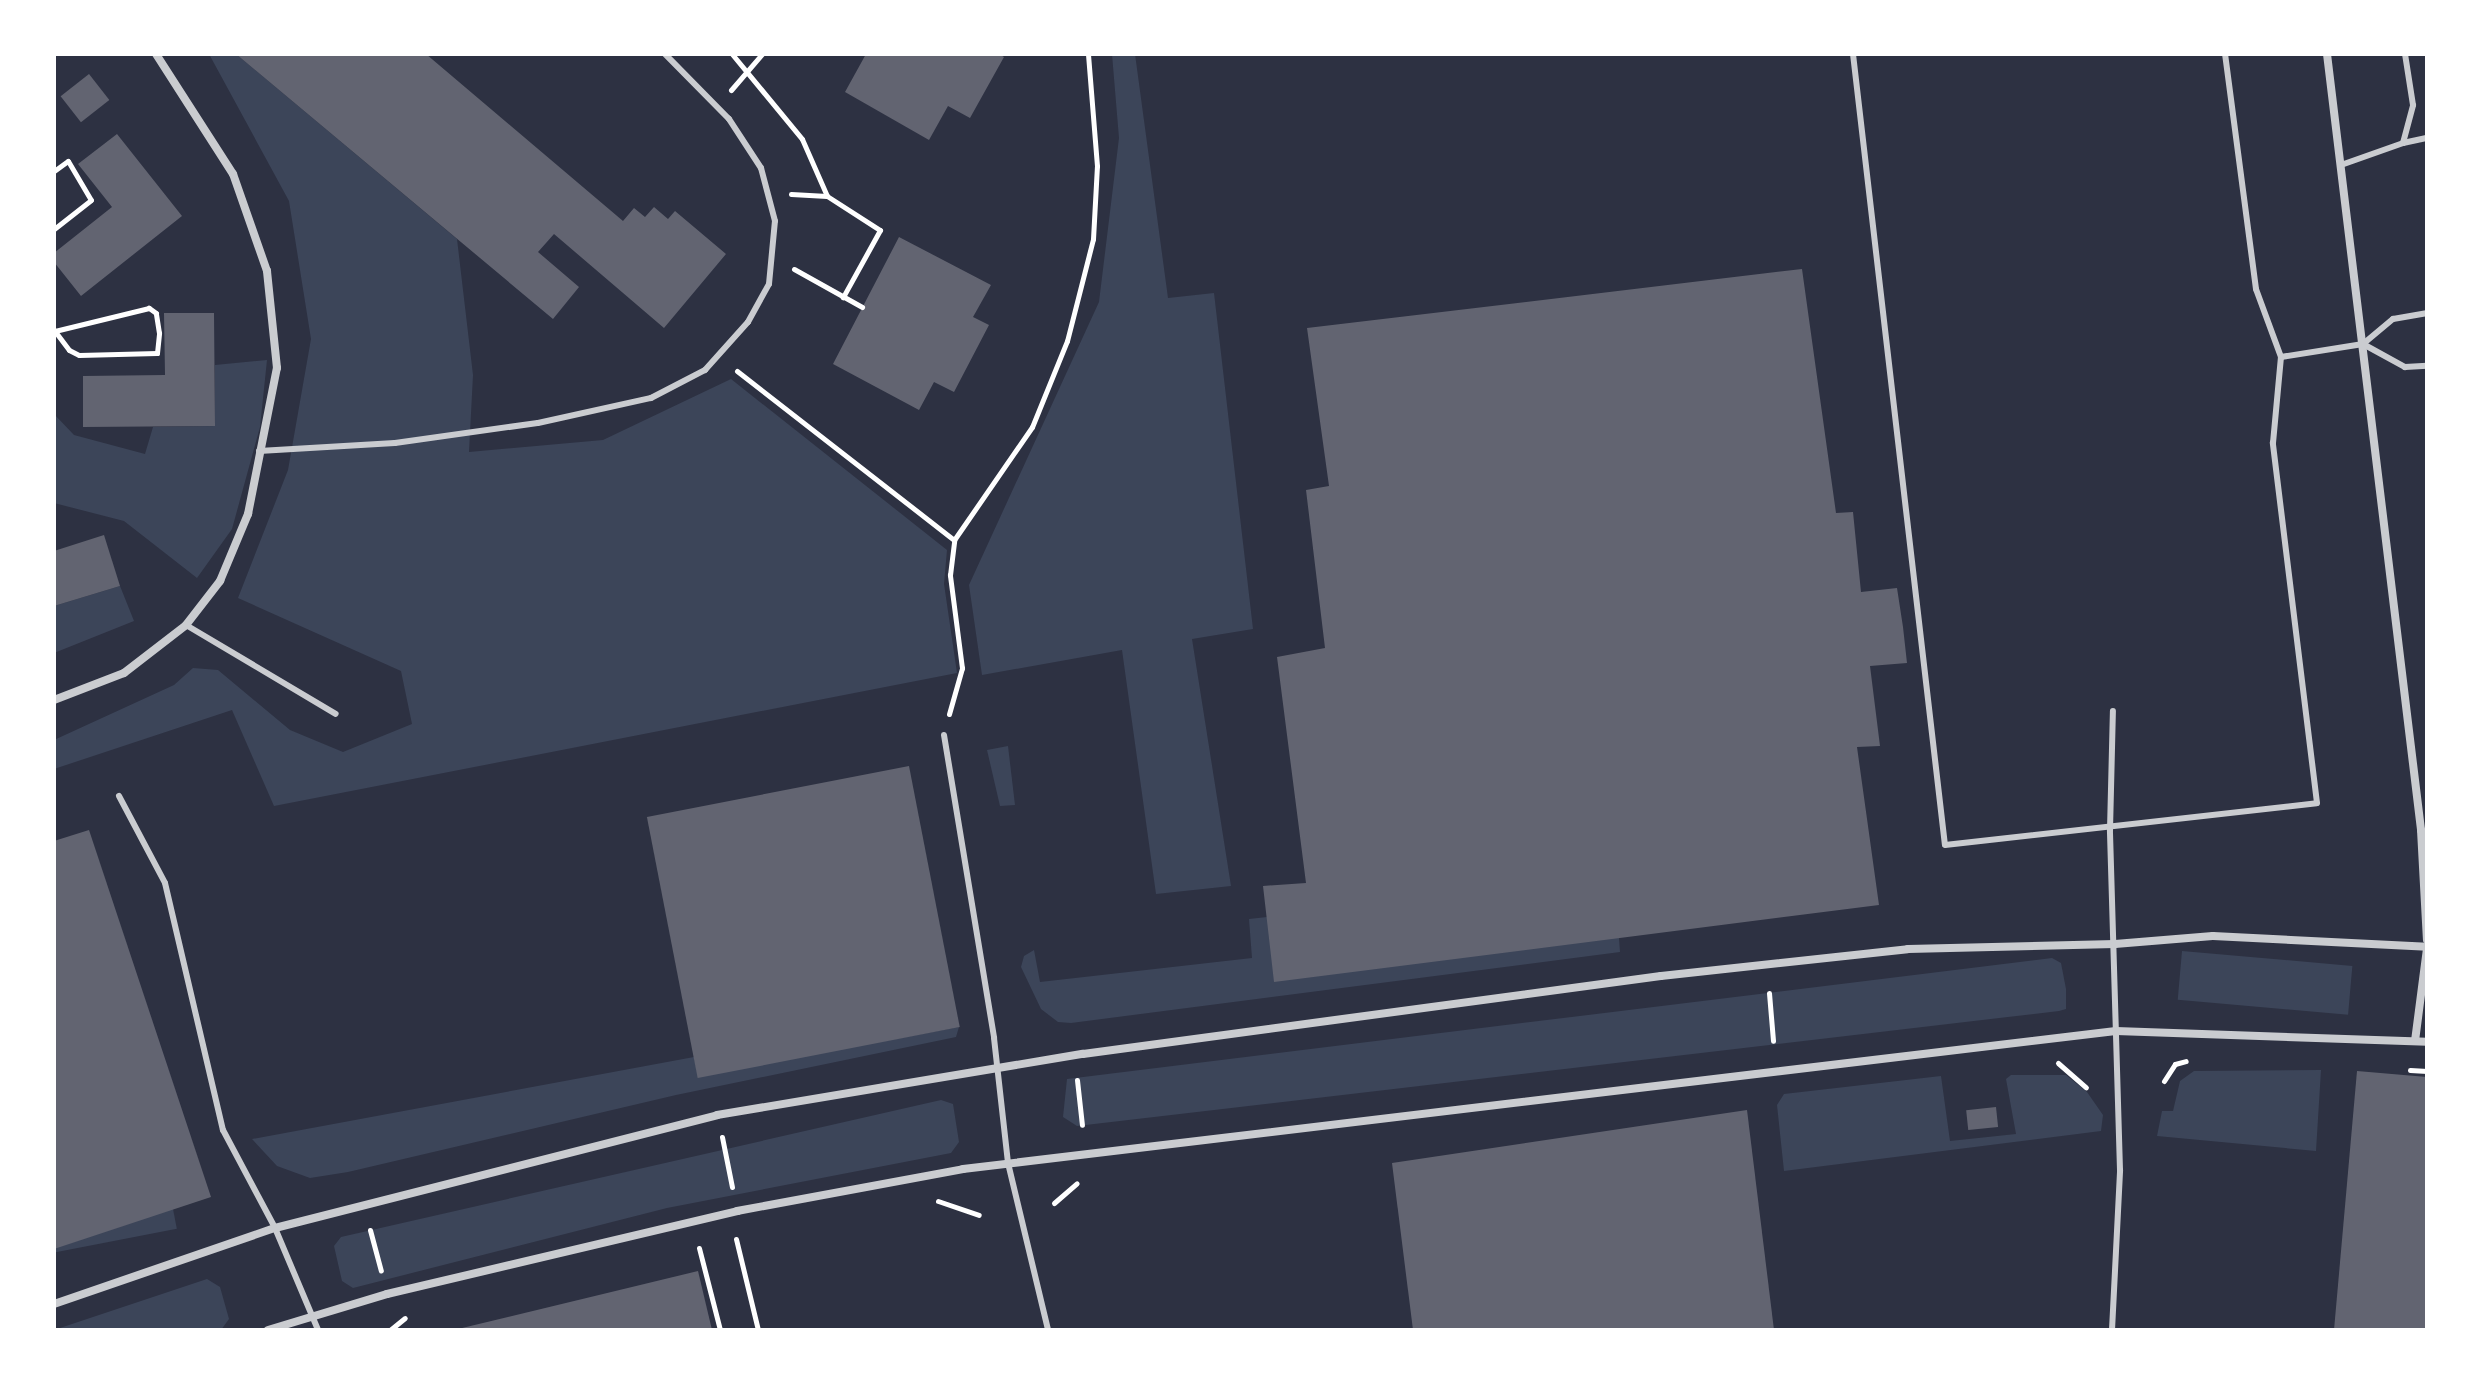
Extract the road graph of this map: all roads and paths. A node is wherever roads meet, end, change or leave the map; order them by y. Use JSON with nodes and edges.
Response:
{"nodes":[{"id":1,"x":156,"y":54,"type":"edge"},
{"id":2,"x":665,"y":54,"type":"edge"},
{"id":3,"x":732,"y":54,"type":"edge"},
{"id":4,"x":762,"y":54,"type":"edge"},
{"id":5,"x":1088,"y":54,"type":"edge"},
{"id":6,"x":1853,"y":54,"type":"edge"},
{"id":7,"x":2225,"y":54,"type":"edge"},
{"id":8,"x":2327,"y":54,"type":"edge"},
{"id":9,"x":2405,"y":54,"type":"edge"},
{"id":10,"x":748,"y":72,"type":"junction"},
{"id":11,"x":716,"y":105,"type":"junction"},
{"id":12,"x":2427,"y":138,"type":"edge"},
{"id":13,"x":2403,"y":143,"type":"junction"},
{"id":14,"x":2341,"y":165,"type":"junction"},
{"id":15,"x":54,"y":171,"type":"edge"},
{"id":16,"x":767,"y":193,"type":"junction"},
{"id":17,"x":827,"y":196,"type":"junction"},
{"id":18,"x":54,"y":229,"type":"edge"},
{"id":19,"x":772,"y":255,"type":"junction"},
{"id":20,"x":843,"y":297,"type":"junction"},
{"id":21,"x":862,"y":307,"type":"dead end"},
{"id":22,"x":2427,"y":313,"type":"edge"},
{"id":23,"x":54,"y":330,"type":"edge"},
{"id":24,"x":2363,"y":344,"type":"junction"},
{"id":25,"x":718,"y":356,"type":"junction"},
{"id":26,"x":2281,"y":357,"type":"junction"},
{"id":27,"x":2427,"y":366,"type":"edge"},
{"id":28,"x":259,"y":451,"type":"junction"},
{"id":29,"x":954,"y":540,"type":"junction"},
{"id":30,"x":186,"y":625,"type":"junction"},
{"id":31,"x":54,"y":700,"type":"edge"},
{"id":32,"x":2113,"y":711,"type":"dead end"},
{"id":33,"x":336,"y":714,"type":"dead end"},
{"id":34,"x":944,"y":735,"type":"joint"},
{"id":35,"x":119,"y":796,"type":"dead end"},
{"id":36,"x":2110,"y":830,"type":"junction"},
{"id":37,"x":2427,"y":940,"type":"edge"},
{"id":38,"x":2115,"y":944,"type":"junction"},
{"id":39,"x":2427,"y":948,"type":"edge"},
{"id":40,"x":1769,"y":993,"type":"dead end"},
{"id":41,"x":2116,"y":1031,"type":"junction"},
{"id":42,"x":1773,"y":1041,"type":"dead end"},
{"id":43,"x":2415,"y":1041,"type":"junction"},
{"id":44,"x":2427,"y":1042,"type":"edge"},
{"id":45,"x":999,"y":1071,"type":"junction"},
{"id":46,"x":1077,"y":1079,"type":"dead end"},
{"id":47,"x":1082,"y":1125,"type":"dead end"},
{"id":48,"x":722,"y":1137,"type":"dead end"},
{"id":49,"x":1008,"y":1163,"type":"junction"},
{"id":50,"x":732,"y":1187,"type":"dead end"},
{"id":51,"x":933,"y":1201,"type":"dead end"},
{"id":52,"x":979,"y":1215,"type":"dead end"},
{"id":53,"x":275,"y":1228,"type":"junction"},
{"id":54,"x":370,"y":1229,"type":"dead end"},
{"id":55,"x":724,"y":1242,"type":"dead end"},
{"id":56,"x":712,"y":1245,"type":"dead end"},
{"id":57,"x":699,"y":1248,"type":"junction"},
{"id":58,"x":685,"y":1251,"type":"dead end"},
{"id":59,"x":383,"y":1279,"type":"dead end"},
{"id":60,"x":54,"y":1304,"type":"edge"},
{"id":61,"x":313,"y":1316,"type":"junction"},
{"id":62,"x":417,"y":1316,"type":"dead end"},
{"id":63,"x":268,"y":1330,"type":"edge"},
{"id":64,"x":318,"y":1330,"type":"edge"},
{"id":65,"x":390,"y":1330,"type":"edge"},
{"id":66,"x":720,"y":1330,"type":"edge"},
{"id":67,"x":758,"y":1330,"type":"edge"},
{"id":68,"x":1048,"y":1330,"type":"edge"},
{"id":69,"x":2112,"y":1330,"type":"edge"}],
"edges":[{"from":1,"to":28,"type":"street"},
{"from":2,"to":11,"type":"lane"},
{"from":3,"to":10,"type":"path"},
{"from":4,"to":10,"type":"path"},
{"from":5,"to":29,"type":"path"},
{"from":6,"to":36,"type":"lane"},
{"from":7,"to":26,"type":"lane"},
{"from":8,"to":14,"type":"street"},
{"from":9,"to":13,"type":"lane"},
{"from":10,"to":11,"type":"path"},
{"from":10,"to":17,"type":"path"},
{"from":11,"to":16,"type":"lane"},
{"from":12,"to":13,"type":"lane"},
{"from":13,"to":14,"type":"lane"},
{"from":14,"to":24,"type":"street"},
{"from":15,"to":18,"type":"path"},
{"from":16,"to":17,"type":"path"},
{"from":16,"to":19,"type":"lane"},
{"from":17,"to":20,"type":"path"},
{"from":19,"to":20,"type":"path"},
{"from":19,"to":25,"type":"lane"},
{"from":20,"to":21,"type":"path"},
{"from":22,"to":24,"type":"lane"},
{"from":23,"to":23,"type":"path"},
{"from":24,"to":26,"type":"lane"},
{"from":24,"to":27,"type":"lane"},
{"from":24,"to":37,"type":"street"},
{"from":25,"to":28,"type":"lane"},
{"from":25,"to":29,"type":"path"},
{"from":26,"to":36,"type":"lane"},
{"from":28,"to":30,"type":"street"},
{"from":29,"to":34,"type":"path"},
{"from":30,"to":31,"type":"street"},
{"from":30,"to":33,"type":"lane"},
{"from":32,"to":36,"type":"lane"},
{"from":34,"to":45,"type":"lane"},
{"from":35,"to":53,"type":"lane"},
{"from":36,"to":38,"type":"lane"},
{"from":38,"to":39,"type":"street"},
{"from":38,"to":41,"type":"lane"},
{"from":38,"to":45,"type":"street"},
{"from":39,"to":43,"type":"street"},
{"from":40,"to":42,"type":"path"},
{"from":41,"to":43,"type":"street"},
{"from":41,"to":49,"type":"street"},
{"from":41,"to":69,"type":"lane"},
{"from":43,"to":44,"type":"street"},
{"from":45,"to":49,"type":"lane"},
{"from":45,"to":53,"type":"street"},
{"from":46,"to":47,"type":"path"},
{"from":48,"to":50,"type":"path"},
{"from":49,"to":61,"type":"street"},
{"from":49,"to":68,"type":"lane"},
{"from":51,"to":52,"type":"path"},
{"from":53,"to":60,"type":"street"},
{"from":53,"to":61,"type":"lane"},
{"from":54,"to":59,"type":"path"},
{"from":55,"to":67,"type":"path"},
{"from":56,"to":57,"type":"path"},
{"from":57,"to":58,"type":"path"},
{"from":57,"to":66,"type":"path"},
{"from":61,"to":63,"type":"street"},
{"from":61,"to":64,"type":"lane"},
{"from":62,"to":65,"type":"path"}]}
